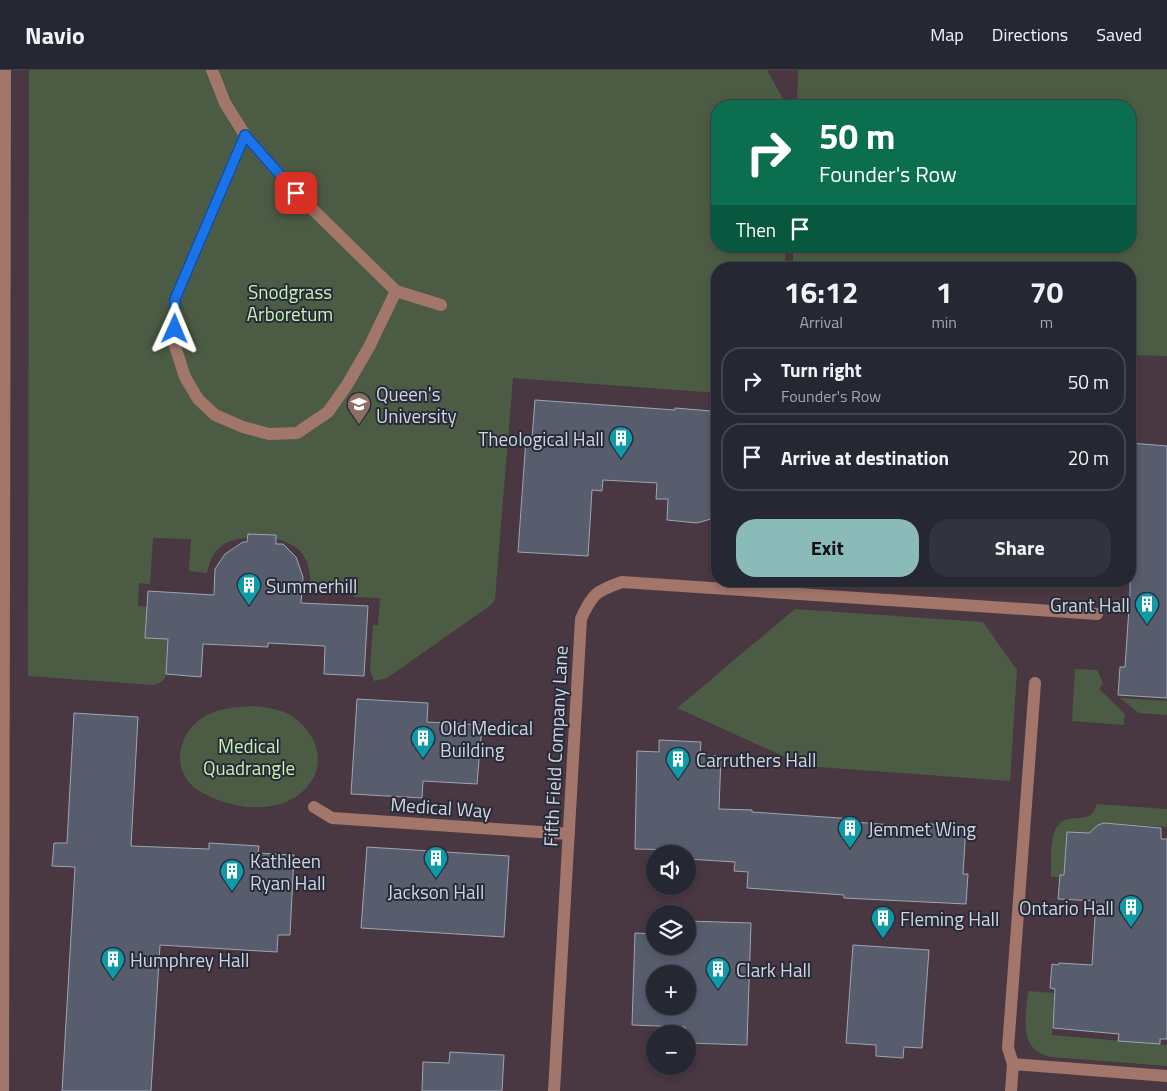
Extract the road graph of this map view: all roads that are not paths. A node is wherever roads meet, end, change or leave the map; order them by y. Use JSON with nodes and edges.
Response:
{"nodes":[{"id":1,"x":5,"y":70,"type":"edge"},
{"id":2,"x":212,"y":70,"type":"edge"},
{"id":3,"x":245,"y":135,"type":"junction"},
{"id":4,"x":396,"y":291,"type":"junction"},
{"id":5,"x":440,"y":305,"type":"dead end"},
{"id":6,"x":2,"y":465,"type":"edge"},
{"id":7,"x":1096,"y":614,"type":"dead end"},
{"id":8,"x":1035,"y":683,"type":"dead end"},
{"id":9,"x":314,"y":807,"type":"dead end"},
{"id":10,"x":569,"y":834,"type":"junction"},
{"id":11,"x":1013,"y":1064,"type":"junction"},
{"id":12,"x":1167,"y":1076,"type":"edge"},
{"id":13,"x":3,"y":1091,"type":"edge"},
{"id":14,"x":554,"y":1091,"type":"edge"},
{"id":15,"x":1011,"y":1091,"type":"edge"}],
"edges":[{"from":1,"to":6,"type":"street"},
{"from":2,"to":3,"type":"street"},
{"from":3,"to":4,"type":"street"},
{"from":3,"to":4,"type":"street"},
{"from":4,"to":5,"type":"street"},
{"from":6,"to":13,"type":"street"},
{"from":7,"to":10,"type":"street","name":"Fifth Field Company Lane"},
{"from":8,"to":11,"type":"street"},
{"from":9,"to":10,"type":"street","name":"Medical Way"},
{"from":10,"to":14,"type":"street","name":"Fifth Field Company Lane"},
{"from":11,"to":12,"type":"street"},
{"from":11,"to":15,"type":"street"}]}
